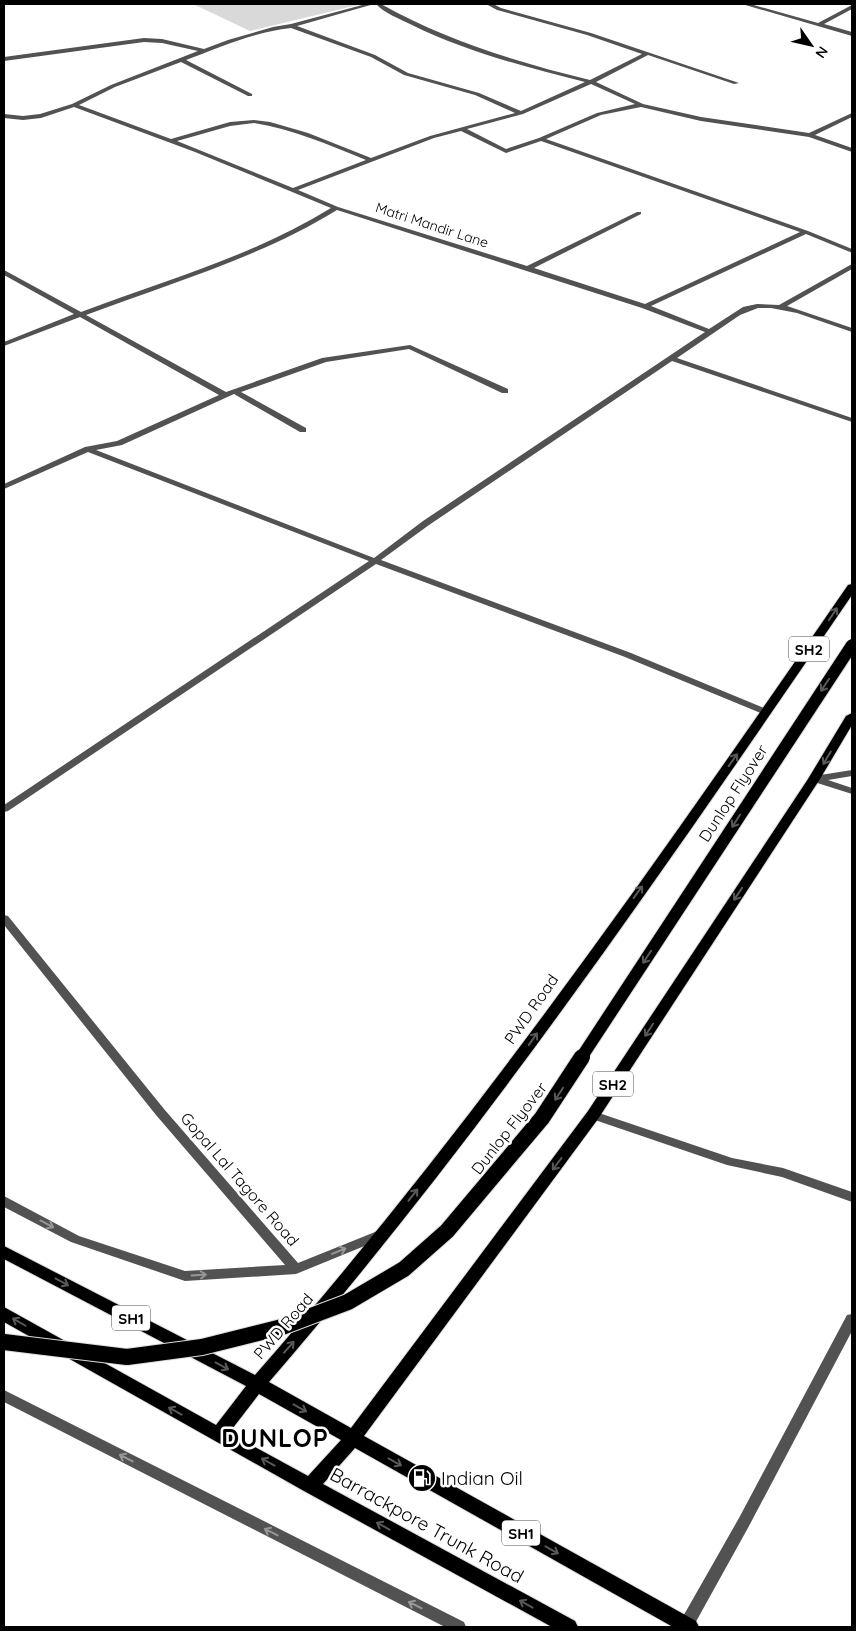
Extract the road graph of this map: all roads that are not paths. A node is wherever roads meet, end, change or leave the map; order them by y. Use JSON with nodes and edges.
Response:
{"nodes":[{"id":1,"x":371,"y":4,"type":"edge"},
{"id":2,"x":378,"y":4,"type":"edge"},
{"id":3,"x":489,"y":4,"type":"edge"},
{"id":4,"x":745,"y":4,"type":"edge"},
{"id":5,"x":852,"y":8,"type":"edge"},
{"id":6,"x":820,"y":24,"type":"junction"},
{"id":7,"x":291,"y":26,"type":"junction"},
{"id":8,"x":852,"y":34,"type":"edge"},
{"id":9,"x":205,"y":51,"type":"junction"},
{"id":10,"x":648,"y":53,"type":"junction"},
{"id":11,"x":4,"y":59,"type":"edge"},
{"id":12,"x":182,"y":60,"type":"junction"},
{"id":13,"x":592,"y":82,"type":"junction"},
{"id":14,"x":736,"y":83,"type":"dead end"},
{"id":15,"x":250,"y":95,"type":"dead end"},
{"id":16,"x":74,"y":105,"type":"junction"},
{"id":17,"x":641,"y":105,"type":"junction"},
{"id":18,"x":521,"y":113,"type":"junction"},
{"id":19,"x":852,"y":115,"type":"edge"},
{"id":20,"x":4,"y":116,"type":"edge"},
{"id":21,"x":461,"y":129,"type":"junction"},
{"id":22,"x":810,"y":135,"type":"junction"},
{"id":23,"x":541,"y":139,"type":"junction"},
{"id":24,"x":172,"y":141,"type":"junction"},
{"id":25,"x":852,"y":150,"type":"edge"},
{"id":26,"x":371,"y":160,"type":"junction"},
{"id":27,"x":295,"y":189,"type":"junction"},
{"id":28,"x":336,"y":208,"type":"junction"},
{"id":29,"x":639,"y":213,"type":"dead end"},
{"id":30,"x":806,"y":232,"type":"junction"},
{"id":31,"x":852,"y":251,"type":"edge"},
{"id":32,"x":852,"y":266,"type":"edge"},
{"id":33,"x":527,"y":269,"type":"junction"},
{"id":34,"x":4,"y":272,"type":"edge"},
{"id":35,"x":645,"y":306,"type":"junction"},
{"id":36,"x":781,"y":307,"type":"junction"},
{"id":37,"x":79,"y":314,"type":"junction"},
{"id":38,"x":852,"y":330,"type":"edge"},
{"id":39,"x":710,"y":332,"type":"junction"},
{"id":40,"x":4,"y":344,"type":"edge"},
{"id":41,"x":670,"y":358,"type":"junction"},
{"id":42,"x":505,"y":391,"type":"dead end"},
{"id":43,"x":229,"y":393,"type":"junction"},
{"id":44,"x":852,"y":420,"type":"edge"},
{"id":45,"x":303,"y":430,"type":"dead end"},
{"id":46,"x":88,"y":449,"type":"junction"},
{"id":47,"x":4,"y":487,"type":"edge"},
{"id":48,"x":375,"y":562,"type":"junction"},
{"id":49,"x":852,"y":587,"type":"edge"},
{"id":50,"x":852,"y":645,"type":"edge"},
{"id":51,"x":766,"y":712,"type":"junction"},
{"id":52,"x":852,"y":716,"type":"edge"},
{"id":53,"x":852,"y":773,"type":"edge"},
{"id":54,"x":814,"y":779,"type":"junction"},
{"id":55,"x":852,"y":791,"type":"edge"},
{"id":56,"x":4,"y":809,"type":"edge"},
{"id":57,"x":4,"y":918,"type":"edge"},
{"id":58,"x":593,"y":1115,"type":"junction"},
{"id":59,"x":852,"y":1197,"type":"edge"},
{"id":60,"x":4,"y":1201,"type":"edge"},
{"id":61,"x":383,"y":1234,"type":"junction"},
{"id":62,"x":4,"y":1252,"type":"edge"},
{"id":63,"x":296,"y":1269,"type":"junction"},
{"id":64,"x":4,"y":1314,"type":"edge"},
{"id":65,"x":852,"y":1320,"type":"edge"},
{"id":66,"x":4,"y":1342,"type":"edge"},
{"id":67,"x":257,"y":1384,"type":"junction"},
{"id":68,"x":4,"y":1396,"type":"edge"},
{"id":69,"x":218,"y":1435,"type":"junction"},
{"id":70,"x":353,"y":1438,"type":"junction"},
{"id":71,"x":310,"y":1486,"type":"junction"},
{"id":72,"x":688,"y":1626,"type":"edge"},
{"id":73,"x":459,"y":1627,"type":"edge"},
{"id":74,"x":569,"y":1627,"type":"edge"}],
"edges":[{"from":1,"to":7,"type":"street"},
{"from":2,"to":13,"type":"street"},
{"from":3,"to":10,"type":"street"},
{"from":4,"to":6,"type":"street"},
{"from":5,"to":6,"type":"street"},
{"from":6,"to":8,"type":"street"},
{"from":7,"to":9,"type":"street"},
{"from":7,"to":18,"type":"street"},
{"from":9,"to":11,"type":"street"},
{"from":9,"to":12,"type":"street"},
{"from":10,"to":13,"type":"street"},
{"from":10,"to":14,"type":"street"},
{"from":12,"to":15,"type":"street"},
{"from":12,"to":16,"type":"street"},
{"from":13,"to":17,"type":"street"},
{"from":13,"to":18,"type":"street"},
{"from":16,"to":20,"type":"street"},
{"from":16,"to":24,"type":"street","name":"Matri Mandir Lane"},
{"from":17,"to":22,"type":"street"},
{"from":17,"to":23,"type":"street"},
{"from":18,"to":21,"type":"street"},
{"from":19,"to":22,"type":"street"},
{"from":21,"to":23,"type":"street"},
{"from":21,"to":26,"type":"street"},
{"from":22,"to":25,"type":"street"},
{"from":23,"to":30,"type":"street"},
{"from":24,"to":26,"type":"street"},
{"from":24,"to":27,"type":"street","name":"Matri Mandir Lane"},
{"from":26,"to":27,"type":"street"},
{"from":27,"to":28,"type":"street","name":"Matri Mandir Lane"},
{"from":28,"to":33,"type":"street","name":"Matri Mandir Lane"},
{"from":28,"to":37,"type":"street"},
{"from":29,"to":33,"type":"street"},
{"from":30,"to":31,"type":"street"},
{"from":30,"to":35,"type":"street"},
{"from":32,"to":36,"type":"street"},
{"from":33,"to":35,"type":"street","name":"Matri Mandir Lane"},
{"from":34,"to":37,"type":"street"},
{"from":35,"to":39,"type":"street","name":"Matri Mandir Lane"},
{"from":36,"to":38,"type":"street"},
{"from":36,"to":39,"type":"street"},
{"from":37,"to":40,"type":"street"},
{"from":37,"to":43,"type":"street"},
{"from":39,"to":41,"type":"street"},
{"from":41,"to":44,"type":"street"},
{"from":41,"to":48,"type":"street"},
{"from":42,"to":43,"type":"street"},
{"from":43,"to":45,"type":"street"},
{"from":43,"to":46,"type":"street"},
{"from":46,"to":47,"type":"street"},
{"from":46,"to":48,"type":"street"},
{"from":48,"to":51,"type":"street"},
{"from":48,"to":56,"type":"street"},
{"from":51,"to":49,"type":"main road","name":"PWD Road","number":"SH2","one_way":true},
{"from":50,"to":66,"type":"main road","name":"Dunlop Flyover","one_way":true,"bridge":true},
{"from":61,"to":51,"type":"main road","name":"PWD Road","number":"SH2","one_way":true},
{"from":52,"to":54,"type":"main road","number":"SH2","one_way":true},
{"from":53,"to":54,"type":"street"},
{"from":54,"to":55,"type":"street"},
{"from":54,"to":58,"type":"main road","number":"SH2","one_way":true},
{"from":57,"to":63,"type":"street","name":"Gopal Lal Tagore Road"},
{"from":58,"to":59,"type":"street"},
{"from":58,"to":70,"type":"main road","number":"SH2","one_way":true},
{"from":60,"to":63,"type":"street","name":"Gopal Lal Tagore Road","one_way":true},
{"from":63,"to":61,"type":"street","one_way":true},
{"from":67,"to":61,"type":"main road","name":"PWD Road","number":"SH2","one_way":true},
{"from":62,"to":67,"type":"main road","number":"SH1","one_way":true},
{"from":69,"to":64,"type":"main road","name":"Barrackpore Trunk Road","one_way":true},
{"from":65,"to":72,"type":"street"},
{"from":67,"to":69,"type":"main road","name":"PWD Road","number":"SH2"},
{"from":67,"to":70,"type":"main road","number":"SH1","one_way":true},
{"from":73,"to":68,"type":"street","one_way":true},
{"from":71,"to":69,"type":"main road","name":"Barrackpore Trunk Road","one_way":true},
{"from":70,"to":71,"type":"main road","number":"SH2"},
{"from":70,"to":72,"type":"main road","number":"SH1","one_way":true},
{"from":74,"to":71,"type":"main road","name":"Barrackpore Trunk Road","one_way":true}]}
